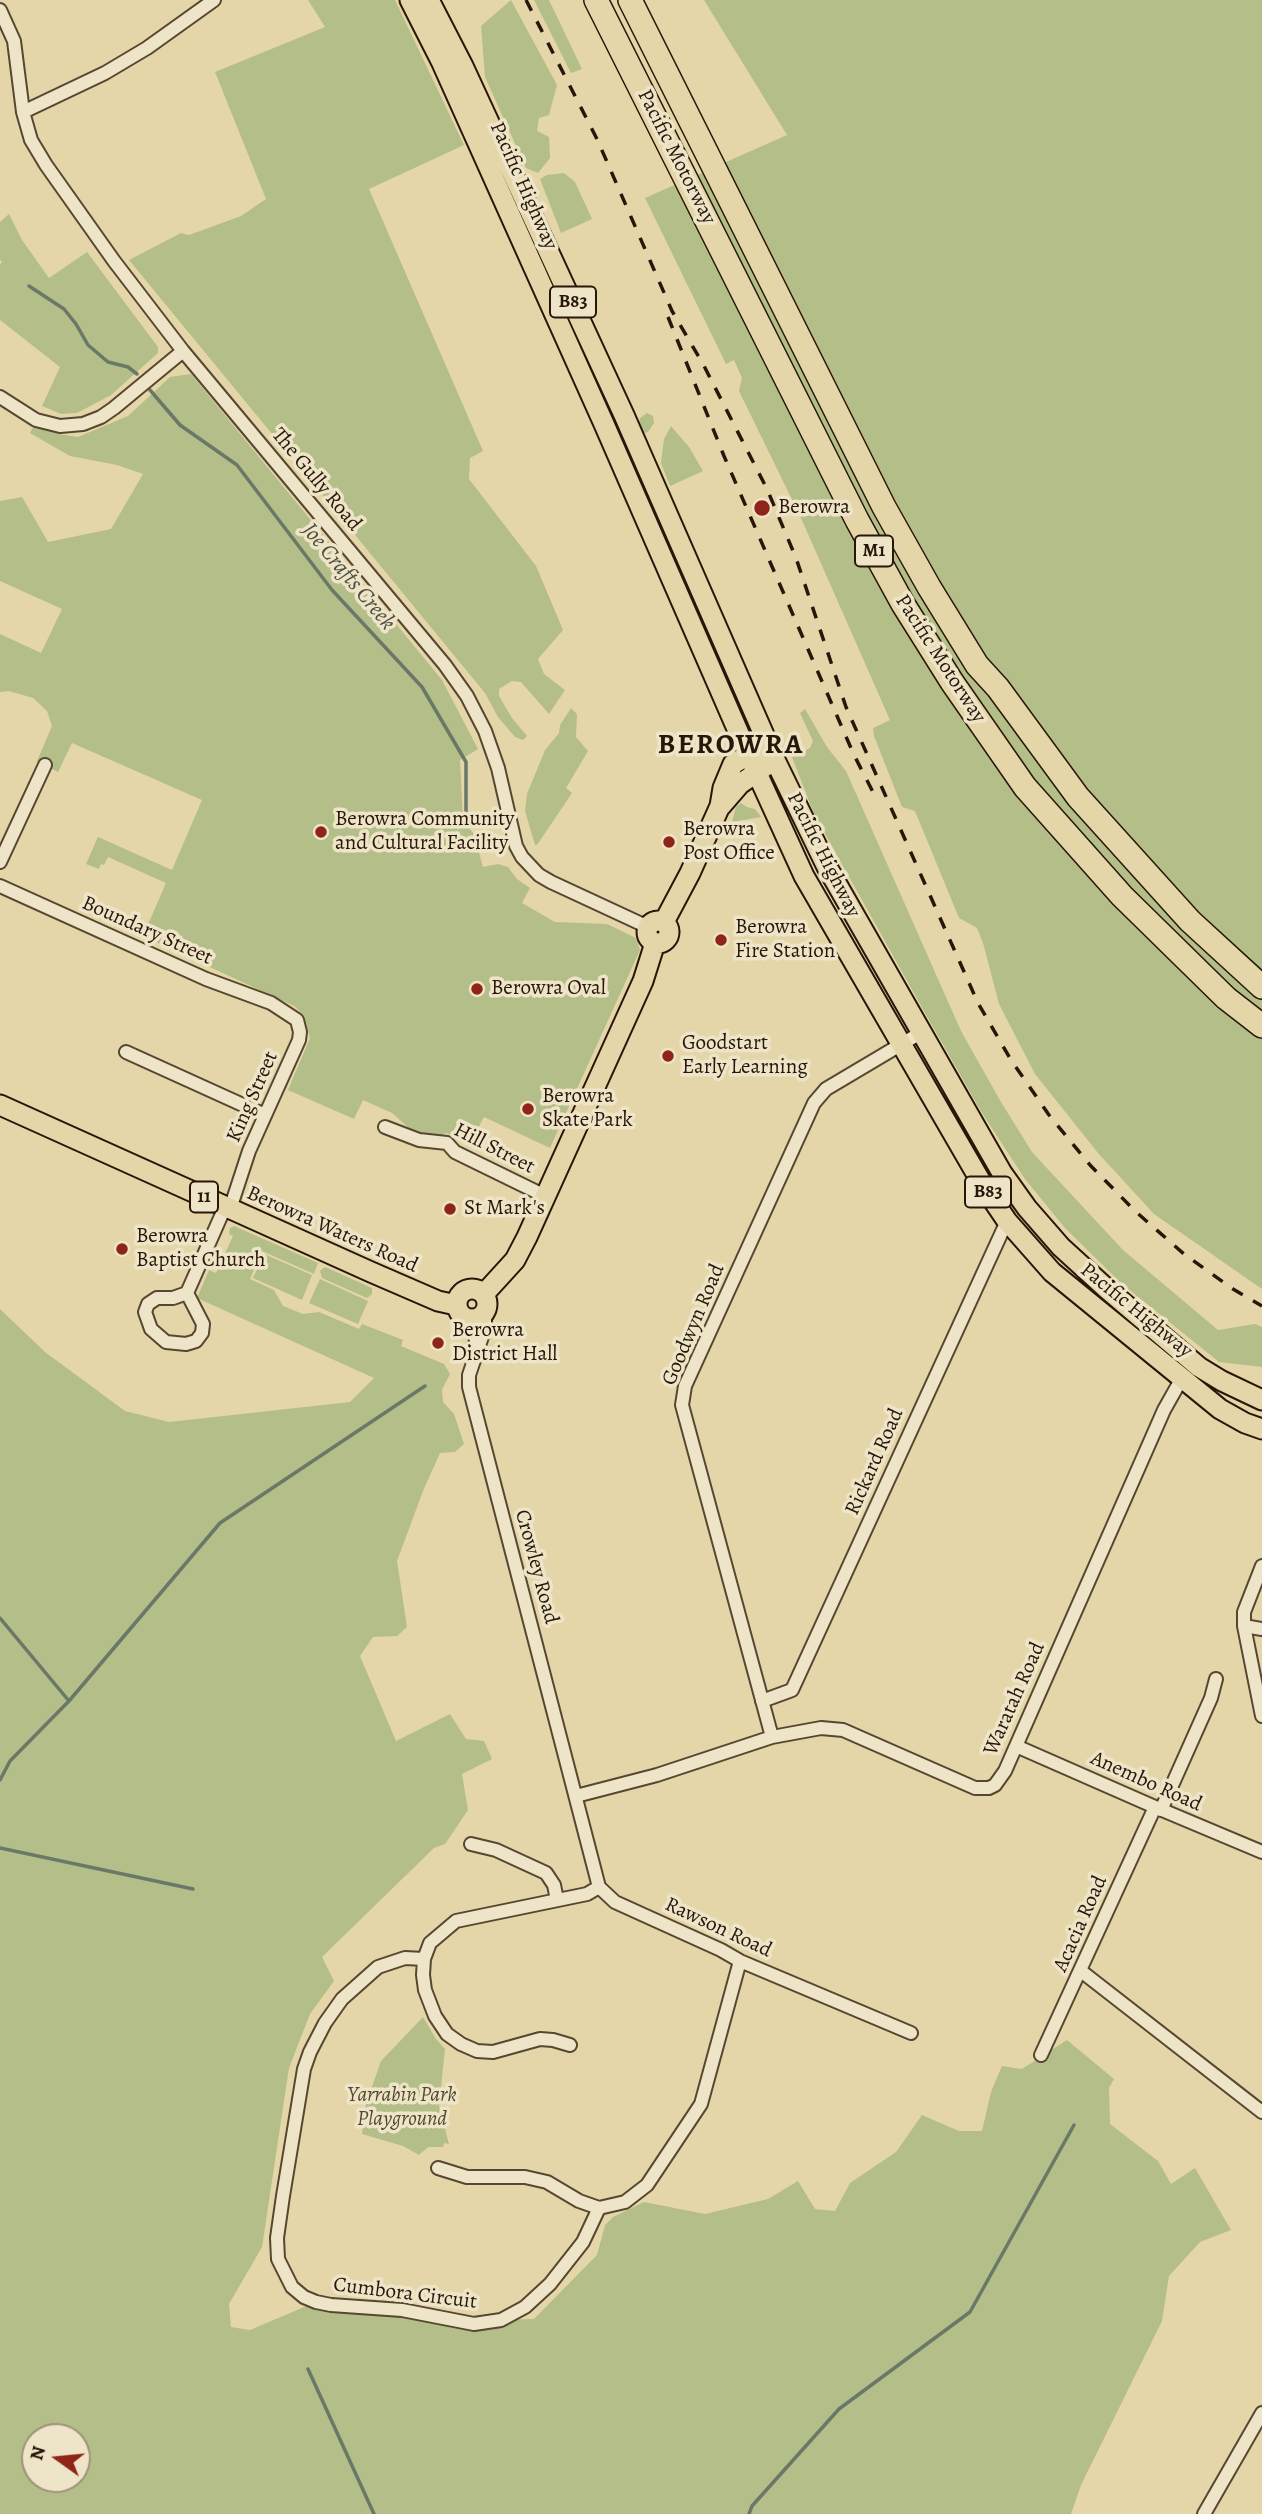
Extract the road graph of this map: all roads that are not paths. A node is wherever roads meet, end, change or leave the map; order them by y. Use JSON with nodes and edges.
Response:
{"nodes":[{"id":1,"x":214,"y":0,"type":"edge"},
{"id":2,"x":410,"y":0,"type":"edge"},
{"id":3,"x":429,"y":0,"type":"edge"},
{"id":4,"x":596,"y":0,"type":"edge"},
{"id":5,"x":630,"y":0,"type":"edge"},
{"id":6,"x":0,"y":10,"type":"edge"},
{"id":7,"x":23,"y":112,"type":"junction"},
{"id":8,"x":479,"y":122,"type":"junction"},
{"id":9,"x":183,"y":351,"type":"junction"},
{"id":10,"x":0,"y":397,"type":"edge"},
{"id":11,"x":772,"y":752,"type":"junction"},
{"id":12,"x":748,"y":754,"type":"junction"},
{"id":13,"x":44,"y":765,"type":"dead end"},
{"id":14,"x":757,"y":772,"type":"junction"},
{"id":15,"x":720,"y":806,"type":"junction"},
{"id":16,"x":0,"y":862,"type":"edge"},
{"id":17,"x":0,"y":886,"type":"edge"},
{"id":18,"x":655,"y":931,"type":"junction"},
{"id":19,"x":1262,"y":987,"type":"edge"},
{"id":20,"x":280,"y":1007,"type":"joint"},
{"id":21,"x":1262,"y":1027,"type":"edge"},
{"id":22,"x":922,"y":1032,"type":"junction"},
{"id":23,"x":902,"y":1044,"type":"junction"},
{"id":24,"x":126,"y":1052,"type":"dead end"},
{"id":25,"x":0,"y":1105,"type":"edge"},
{"id":26,"x":265,"y":1115,"type":"junction"},
{"id":27,"x":385,"y":1127,"type":"dead end"},
{"id":28,"x":545,"y":1196,"type":"junction"},
{"id":29,"x":228,"y":1208,"type":"junction"},
{"id":30,"x":1007,"y":1221,"type":"junction"},
{"id":31,"x":187,"y":1293,"type":"junction"},
{"id":32,"x":456,"y":1305,"type":"junction"},
{"id":33,"x":479,"y":1309,"type":"junction"},
{"id":34,"x":1182,"y":1378,"type":"junction"},
{"id":35,"x":1262,"y":1400,"type":"edge"},
{"id":36,"x":1262,"y":1429,"type":"edge"},
{"id":37,"x":1262,"y":1566,"type":"edge"},
{"id":38,"x":1244,"y":1626,"type":"junction"},
{"id":39,"x":1262,"y":1629,"type":"edge"},
{"id":40,"x":1216,"y":1679,"type":"dead end"},
{"id":41,"x":762,"y":1701,"type":"junction"},
{"id":42,"x":1262,"y":1716,"type":"edge"},
{"id":43,"x":772,"y":1737,"type":"junction"},
{"id":44,"x":1016,"y":1746,"type":"junction"},
{"id":45,"x":576,"y":1796,"type":"junction"},
{"id":46,"x":1158,"y":1809,"type":"junction"},
{"id":47,"x":471,"y":1844,"type":"dead end"},
{"id":48,"x":1262,"y":1852,"type":"edge"},
{"id":49,"x":600,"y":1887,"type":"junction"},
{"id":50,"x":557,"y":1900,"type":"junction"},
{"id":51,"x":424,"y":1959,"type":"junction"},
{"id":52,"x":740,"y":1961,"type":"junction"},
{"id":53,"x":1081,"y":1971,"type":"junction"},
{"id":54,"x":912,"y":2033,"type":"dead end"},
{"id":55,"x":570,"y":2045,"type":"dead end"},
{"id":56,"x":1041,"y":2055,"type":"dead end"},
{"id":57,"x":1262,"y":2112,"type":"edge"},
{"id":58,"x":438,"y":2168,"type":"dead end"},
{"id":59,"x":598,"y":2208,"type":"junction"},
{"id":60,"x":1262,"y":2413,"type":"edge"},
{"id":61,"x":1204,"y":2514,"type":"edge"}],
"edges":[{"from":1,"to":7,"type":"street"},
{"from":2,"to":8,"type":"main road","name":"Pacific Highway","number":"B83"},
{"from":3,"to":8,"type":"main road","name":"Pacific Highway","number":"B83"},
{"from":4,"to":21,"type":"highway","name":"Pacific Motorway","number":"M1"},
{"from":5,"to":19,"type":"highway","name":"Pacific Motorway","number":"M1"},
{"from":6,"to":7,"type":"street","name":"The Gully Road"},
{"from":7,"to":9,"type":"street","name":"The Gully Road"},
{"from":8,"to":11,"type":"main road","name":"Pacific Highway","number":"B83"},
{"from":8,"to":12,"type":"main road","name":"Pacific Highway","number":"B83"},
{"from":9,"to":10,"type":"street"},
{"from":9,"to":18,"type":"street","name":"The Gully Road"},
{"from":11,"to":12,"type":"main road"},
{"from":11,"to":14,"type":"main road"},
{"from":11,"to":22,"type":"main road","name":"Pacific Highway","number":"B83"},
{"from":12,"to":14,"type":"main road","name":"Pacific Highway","number":"B83"},
{"from":12,"to":15,"type":"main road"},
{"from":13,"to":16,"type":"street"},
{"from":14,"to":15,"type":"main road"},
{"from":14,"to":23,"type":"main road","name":"Pacific Highway","number":"B83"},
{"from":15,"to":18,"type":"main road"},
{"from":17,"to":20,"type":"street","name":"Boundary Street"},
{"from":18,"to":28,"type":"main road"},
{"from":20,"to":26,"type":"street","name":"King Street"},
{"from":22,"to":23,"type":"street","name":"Goodwyn Road"},
{"from":22,"to":35,"type":"main road","name":"Pacific Highway","number":"B83"},
{"from":23,"to":30,"type":"main road","name":"Pacific Highway","number":"B83"},
{"from":23,"to":41,"type":"street","name":"Goodwyn Road"},
{"from":24,"to":26,"type":"street"},
{"from":25,"to":29,"type":"main road","name":"Berowra Waters Road","number":"11"},
{"from":26,"to":29,"type":"street","name":"King Street"},
{"from":27,"to":28,"type":"street","name":"Hill Street"},
{"from":28,"to":33,"type":"main road"},
{"from":29,"to":31,"type":"street","name":"King Street"},
{"from":29,"to":32,"type":"main road","name":"Berowra Waters Road","number":"11"},
{"from":30,"to":34,"type":"main road","name":"Pacific Highway","number":"B83"},
{"from":30,"to":41,"type":"street","name":"Rickard Road"},
{"from":31,"to":31,"type":"street"},
{"from":32,"to":33,"type":"main road","number":"11"},
{"from":32,"to":33,"type":"main road"},
{"from":33,"to":45,"type":"street","name":"Crowley Road"},
{"from":34,"to":36,"type":"main road","name":"Pacific Highway","number":"B83"},
{"from":34,"to":44,"type":"street","name":"Waratah Road"},
{"from":37,"to":38,"type":"street"},
{"from":38,"to":39,"type":"street"},
{"from":38,"to":42,"type":"street"},
{"from":40,"to":46,"type":"street","name":"Acacia Road"},
{"from":41,"to":43,"type":"street","name":"Goodwyn Road"},
{"from":43,"to":44,"type":"street","name":"Waratah Road"},
{"from":43,"to":45,"type":"street","name":"Waratah Road"},
{"from":44,"to":46,"type":"street","name":"Anembo Road"},
{"from":45,"to":49,"type":"street"},
{"from":46,"to":48,"type":"street","name":"Anembo Road"},
{"from":46,"to":53,"type":"street","name":"Acacia Road"},
{"from":47,"to":50,"type":"street"},
{"from":49,"to":50,"type":"street"},
{"from":49,"to":52,"type":"street","name":"Rawson Road"},
{"from":50,"to":51,"type":"street"},
{"from":51,"to":55,"type":"street"},
{"from":51,"to":59,"type":"street","name":"Cumbora Circuit"},
{"from":52,"to":54,"type":"street","name":"Rawson Road"},
{"from":52,"to":59,"type":"street"},
{"from":53,"to":56,"type":"street","name":"Acacia Road"},
{"from":53,"to":57,"type":"street"},
{"from":58,"to":59,"type":"street"},
{"from":60,"to":61,"type":"street"}]}
